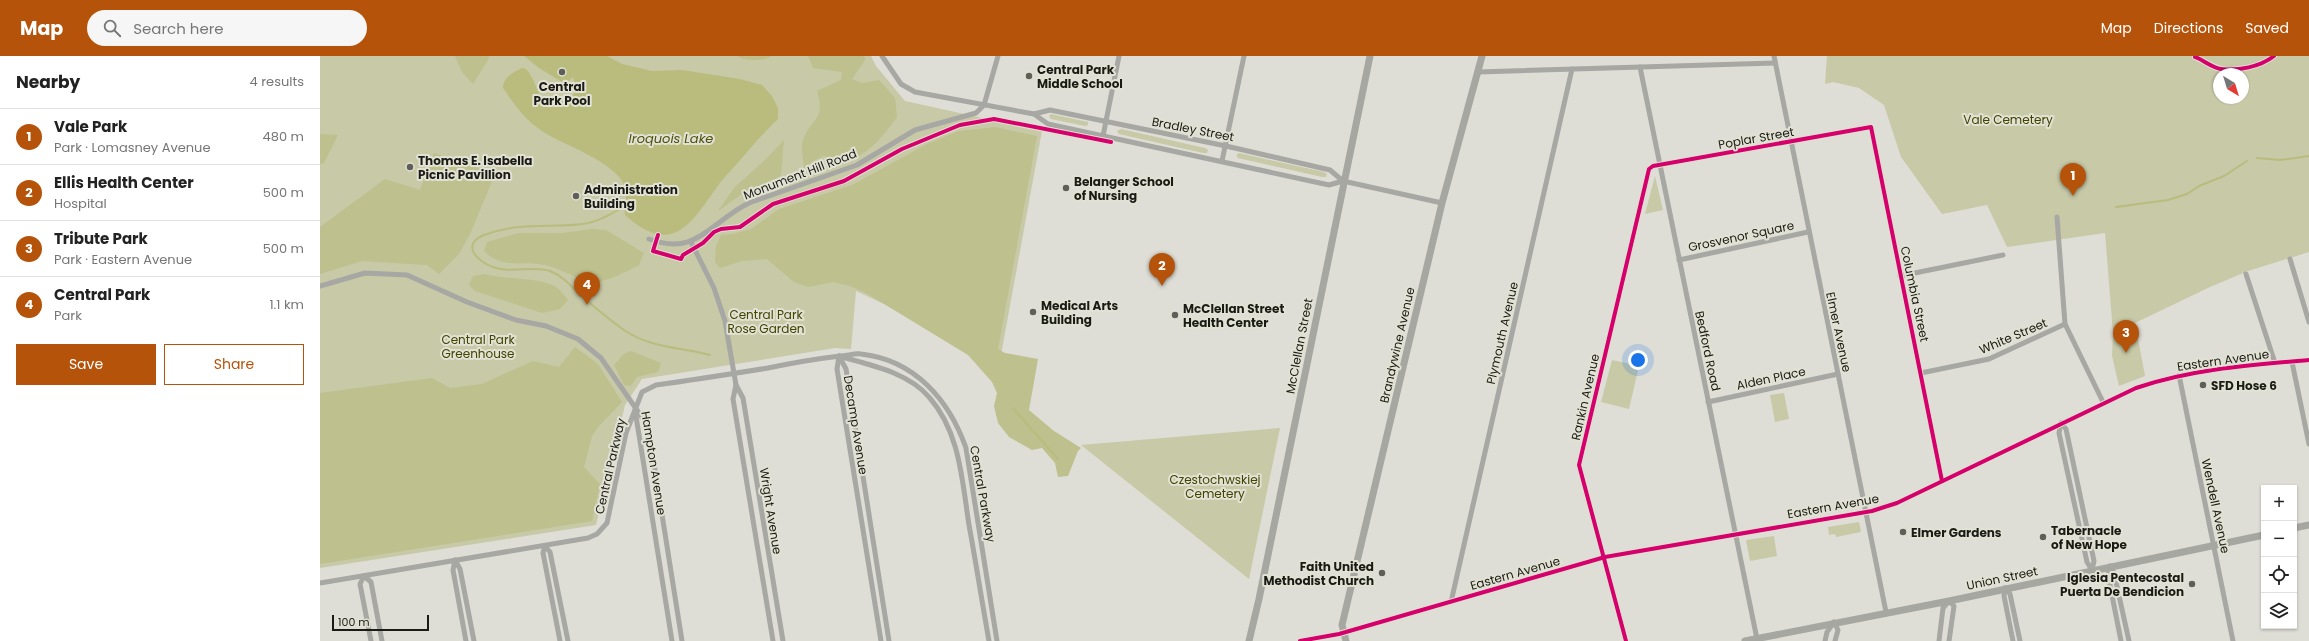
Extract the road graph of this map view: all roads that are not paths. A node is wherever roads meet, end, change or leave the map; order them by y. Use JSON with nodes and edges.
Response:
{"nodes":[{"id":1,"x":882,"y":56,"type":"edge"},
{"id":2,"x":998,"y":56,"type":"edge"},
{"id":3,"x":1119,"y":56,"type":"edge"},
{"id":4,"x":1244,"y":56,"type":"edge"},
{"id":5,"x":1370,"y":56,"type":"edge"},
{"id":6,"x":1482,"y":56,"type":"edge"},
{"id":7,"x":1774,"y":56,"type":"edge"},
{"id":8,"x":1775,"y":63,"type":"junction"},
{"id":9,"x":1640,"y":67,"type":"junction"},
{"id":10,"x":1572,"y":69,"type":"junction"},
{"id":11,"x":1478,"y":72,"type":"junction"},
{"id":12,"x":984,"y":105,"type":"junction"},
{"id":13,"x":1034,"y":114,"type":"junction"},
{"id":14,"x":1106,"y":122,"type":"junction"},
{"id":15,"x":1855,"y":130,"type":"joint"},
{"id":16,"x":1103,"y":136,"type":"junction"},
{"id":17,"x":1791,"y":142,"type":"junction"},
{"id":18,"x":1226,"y":146,"type":"junction"},
{"id":19,"x":1222,"y":161,"type":"junction"},
{"id":20,"x":1660,"y":165,"type":"junction"},
{"id":21,"x":1343,"y":181,"type":"junction"},
{"id":22,"x":1442,"y":203,"type":"junction"},
{"id":23,"x":2057,"y":217,"type":"dead end"},
{"id":24,"x":1808,"y":232,"type":"junction"},
{"id":25,"x":649,"y":239,"type":"dead end"},
{"id":26,"x":692,"y":242,"type":"junction"},
{"id":27,"x":2003,"y":255,"type":"dead end"},
{"id":28,"x":2290,"y":259,"type":"dead end"},
{"id":29,"x":1679,"y":260,"type":"junction"},
{"id":30,"x":2246,"y":274,"type":"dead end"},
{"id":31,"x":1900,"y":276,"type":"junction"},
{"id":32,"x":320,"y":286,"type":"edge"},
{"id":33,"x":2309,"y":322,"type":"edge"},
{"id":34,"x":2065,"y":324,"type":"junction"},
{"id":35,"x":839,"y":356,"type":"junction"},
{"id":36,"x":2309,"y":360,"type":"edge"},
{"id":37,"x":2292,"y":362,"type":"junction"},
{"id":38,"x":2274,"y":363,"type":"junction"},
{"id":39,"x":1921,"y":373,"type":"junction"},
{"id":40,"x":735,"y":374,"type":"junction"},
{"id":41,"x":1838,"y":374,"type":"junction"},
{"id":42,"x":2179,"y":375,"type":"junction"},
{"id":43,"x":736,"y":385,"type":"junction"},
{"id":44,"x":1708,"y":402,"type":"junction"},
{"id":45,"x":2103,"y":402,"type":"junction"},
{"id":46,"x":635,"y":407,"type":"junction"},
{"id":47,"x":2061,"y":423,"type":"junction"},
{"id":48,"x":2309,"y":444,"type":"edge"},
{"id":49,"x":1942,"y":481,"type":"junction"},
{"id":50,"x":1866,"y":512,"type":"junction"},
{"id":51,"x":2309,"y":525,"type":"edge"},
{"id":52,"x":2297,"y":527,"type":"edge"},
{"id":53,"x":1735,"y":533,"type":"junction"},
{"id":54,"x":2261,"y":536,"type":"edge"},
{"id":55,"x":545,"y":546,"type":"junction"},
{"id":56,"x":2214,"y":546,"type":"junction"},
{"id":57,"x":1605,"y":557,"type":"junction"},
{"id":58,"x":455,"y":560,"type":"junction"},
{"id":59,"x":2110,"y":566,"type":"junction"},
{"id":60,"x":2092,"y":570,"type":"junction"},
{"id":61,"x":364,"y":576,"type":"junction"},
{"id":62,"x":320,"y":584,"type":"edge"},
{"id":63,"x":2005,"y":588,"type":"junction"},
{"id":64,"x":1949,"y":601,"type":"junction"},
{"id":65,"x":1451,"y":602,"type":"junction"},
{"id":66,"x":1886,"y":612,"type":"junction"},
{"id":67,"x":1834,"y":622,"type":"junction"},
{"id":68,"x":1344,"y":632,"type":"junction"},
{"id":69,"x":1756,"y":639,"type":"junction"},
{"id":70,"x":371,"y":641,"type":"edge"},
{"id":71,"x":382,"y":641,"type":"edge"},
{"id":72,"x":466,"y":641,"type":"edge"},
{"id":73,"x":474,"y":641,"type":"edge"},
{"id":74,"x":560,"y":641,"type":"edge"},
{"id":75,"x":568,"y":641,"type":"edge"},
{"id":76,"x":672,"y":641,"type":"edge"},
{"id":77,"x":682,"y":641,"type":"edge"},
{"id":78,"x":773,"y":641,"type":"edge"},
{"id":79,"x":783,"y":641,"type":"edge"},
{"id":80,"x":881,"y":641,"type":"edge"},
{"id":81,"x":890,"y":641,"type":"edge"},
{"id":82,"x":989,"y":641,"type":"edge"},
{"id":83,"x":997,"y":641,"type":"edge"},
{"id":84,"x":1249,"y":641,"type":"edge"},
{"id":85,"x":1300,"y":641,"type":"edge"},
{"id":86,"x":1346,"y":641,"type":"edge"},
{"id":87,"x":1626,"y":641,"type":"edge"},
{"id":88,"x":1745,"y":641,"type":"edge"},
{"id":89,"x":1825,"y":641,"type":"edge"},
{"id":90,"x":1835,"y":641,"type":"edge"},
{"id":91,"x":1939,"y":641,"type":"edge"},
{"id":92,"x":1949,"y":641,"type":"edge"},
{"id":93,"x":2013,"y":641,"type":"edge"},
{"id":94,"x":2020,"y":641,"type":"edge"},
{"id":95,"x":2121,"y":641,"type":"edge"},
{"id":96,"x":2129,"y":641,"type":"edge"},
{"id":97,"x":2233,"y":641,"type":"edge"}],
"edges":[{"from":1,"to":12,"type":"street","name":"Bradley Street"},
{"from":2,"to":12,"type":"street"},
{"from":3,"to":14,"type":"street"},
{"from":4,"to":18,"type":"street"},
{"from":5,"to":21,"type":"main road","name":"McClellan Street"},
{"from":6,"to":11,"type":"main road","name":"Brandywine Avenue"},
{"from":7,"to":8,"type":"street","name":"Elmer Avenue"},
{"from":8,"to":9,"type":"street"},
{"from":8,"to":17,"type":"street","name":"Elmer Avenue"},
{"from":9,"to":10,"type":"street"},
{"from":9,"to":20,"type":"street","name":"Bedford Road"},
{"from":10,"to":11,"type":"street"},
{"from":10,"to":65,"type":"street","name":"Plymouth Avenue"},
{"from":11,"to":22,"type":"main road","name":"Brandywine Avenue"},
{"from":12,"to":13,"type":"street","name":"Bradley Street"},
{"from":12,"to":26,"type":"street","name":"Monument Hill Road"},
{"from":13,"to":14,"type":"street","name":"Bradley Street"},
{"from":13,"to":16,"type":"street","name":"Bradley Street"},
{"from":14,"to":16,"type":"street"},
{"from":14,"to":18,"type":"street","name":"Bradley Street"},
{"from":15,"to":17,"type":"street","name":"Poplar Street"},
{"from":15,"to":31,"type":"street","name":"Columbia Street"},
{"from":16,"to":19,"type":"street","name":"Bradley Street"},
{"from":17,"to":20,"type":"street","name":"Poplar Street"},
{"from":17,"to":24,"type":"street","name":"Elmer Avenue"},
{"from":18,"to":19,"type":"street"},
{"from":18,"to":21,"type":"street","name":"Bradley Street"},
{"from":19,"to":21,"type":"street","name":"Bradley Street"},
{"from":20,"to":29,"type":"street","name":"Bedford Road"},
{"from":20,"to":57,"type":"street","name":"Rankin Avenue"},
{"from":21,"to":22,"type":"street","name":"Bradley Street"},
{"from":21,"to":84,"type":"main road","name":"McClellan Street"},
{"from":22,"to":68,"type":"main road","name":"Brandywine Avenue"},
{"from":23,"to":34,"type":"street"},
{"from":24,"to":29,"type":"street","name":"Grosvenor Square"},
{"from":24,"to":41,"type":"street","name":"Elmer Avenue"},
{"from":25,"to":26,"type":"street"},
{"from":26,"to":40,"type":"street","name":"Wright Avenue"},
{"from":27,"to":31,"type":"street"},
{"from":28,"to":33,"type":"street"},
{"from":29,"to":44,"type":"street","name":"Bedford Road"},
{"from":30,"to":38,"type":"street"},
{"from":31,"to":39,"type":"street","name":"Columbia Street"},
{"from":32,"to":46,"type":"street"},
{"from":34,"to":39,"type":"street","name":"White Street"},
{"from":34,"to":45,"type":"street"},
{"from":35,"to":40,"type":"street","name":"Central Parkway"},
{"from":35,"to":80,"type":"street","name":"Decamp Avenue"},
{"from":35,"to":81,"type":"street","name":"Decamp Avenue"},
{"from":35,"to":82,"type":"street","name":"Central Parkway"},
{"from":35,"to":83,"type":"street","name":"Central Parkway"},
{"from":36,"to":37,"type":"street","name":"Eastern Avenue"},
{"from":37,"to":38,"type":"street","name":"Eastern Avenue"},
{"from":37,"to":48,"type":"street"},
{"from":38,"to":42,"type":"street","name":"Eastern Avenue"},
{"from":39,"to":49,"type":"street","name":"Columbia Street"},
{"from":40,"to":43,"type":"street","name":"Wright Avenue"},
{"from":40,"to":46,"type":"street","name":"Central Parkway"},
{"from":41,"to":44,"type":"street","name":"Alden Place"},
{"from":41,"to":50,"type":"street","name":"Elmer Avenue"},
{"from":42,"to":45,"type":"street","name":"Eastern Avenue"},
{"from":42,"to":56,"type":"street","name":"Wendell Avenue"},
{"from":43,"to":78,"type":"street","name":"Wright Avenue"},
{"from":43,"to":79,"type":"street","name":"Wright Avenue"},
{"from":44,"to":53,"type":"street","name":"Bedford Road"},
{"from":45,"to":47,"type":"street","name":"Eastern Avenue"},
{"from":46,"to":55,"type":"street","name":"Central Parkway"},
{"from":46,"to":76,"type":"street","name":"Hampton Avenue"},
{"from":46,"to":77,"type":"street","name":"Hampton Avenue"},
{"from":47,"to":49,"type":"street","name":"Eastern Avenue"},
{"from":47,"to":60,"type":"street"},
{"from":47,"to":60,"type":"street"},
{"from":49,"to":50,"type":"street","name":"Eastern Avenue"},
{"from":50,"to":53,"type":"street","name":"Eastern Avenue"},
{"from":50,"to":66,"type":"street","name":"Elmer Avenue"},
{"from":51,"to":52,"type":"main road"},
{"from":53,"to":57,"type":"street","name":"Eastern Avenue"},
{"from":53,"to":69,"type":"street","name":"Bedford Road"},
{"from":54,"to":56,"type":"main road","name":"Union Street"},
{"from":55,"to":58,"type":"street","name":"Central Parkway"},
{"from":55,"to":74,"type":"street"},
{"from":55,"to":75,"type":"street"},
{"from":56,"to":59,"type":"main road","name":"Union Street"},
{"from":56,"to":97,"type":"street","name":"Wendell Avenue"},
{"from":57,"to":65,"type":"street","name":"Eastern Avenue"},
{"from":57,"to":87,"type":"street","name":"Rankin Avenue"},
{"from":58,"to":61,"type":"street","name":"Central Parkway"},
{"from":58,"to":72,"type":"street"},
{"from":58,"to":73,"type":"street"},
{"from":59,"to":60,"type":"main road","name":"Union Street"},
{"from":59,"to":95,"type":"street"},
{"from":59,"to":96,"type":"street"},
{"from":60,"to":63,"type":"main road","name":"Union Street"},
{"from":61,"to":62,"type":"street","name":"Central Parkway"},
{"from":61,"to":70,"type":"street"},
{"from":61,"to":71,"type":"street"},
{"from":63,"to":64,"type":"main road","name":"Union Street"},
{"from":63,"to":93,"type":"street"},
{"from":63,"to":94,"type":"street"},
{"from":64,"to":66,"type":"main road","name":"Union Street"},
{"from":64,"to":91,"type":"street"},
{"from":64,"to":92,"type":"street"},
{"from":65,"to":68,"type":"street","name":"Eastern Avenue"},
{"from":66,"to":67,"type":"main road","name":"Union Street"},
{"from":67,"to":69,"type":"main road","name":"Union Street"},
{"from":67,"to":89,"type":"street"},
{"from":67,"to":90,"type":"street"},
{"from":68,"to":85,"type":"street","name":"Eastern Avenue"},
{"from":68,"to":86,"type":"main road","name":"Brandywine Avenue"},
{"from":69,"to":88,"type":"main road","name":"Union Street"}]}
